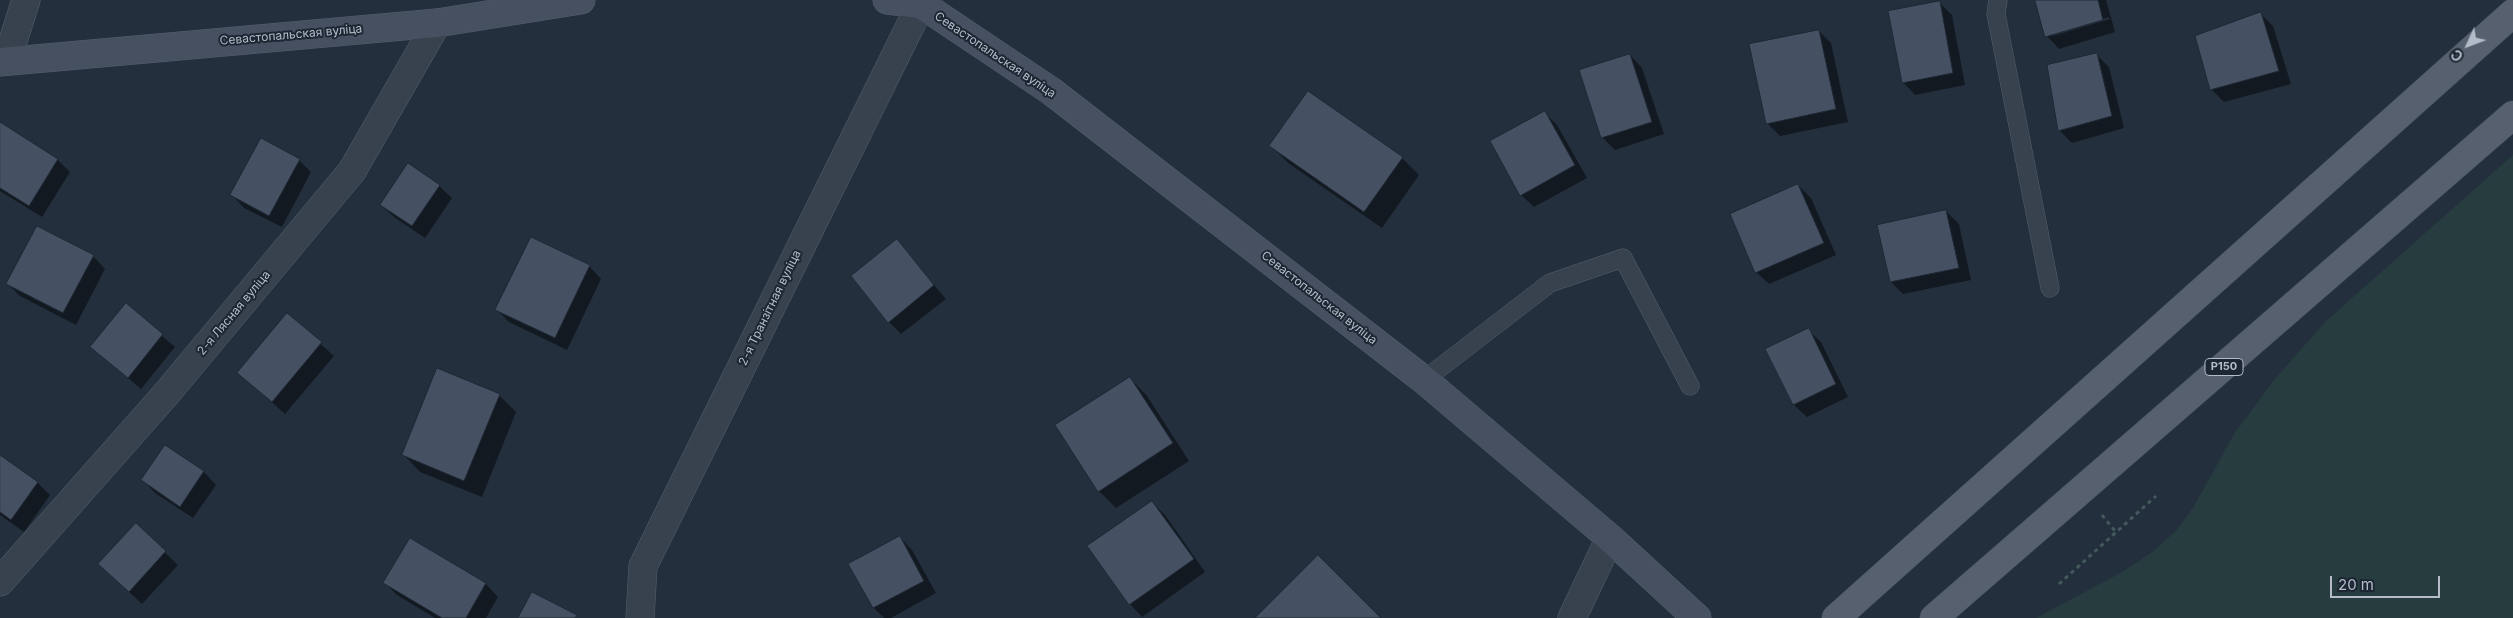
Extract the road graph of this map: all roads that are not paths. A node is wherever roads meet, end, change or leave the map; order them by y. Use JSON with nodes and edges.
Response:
{"nodes":[{"id":1,"x":26,"y":0,"type":"edge"},
{"id":2,"x":581,"y":0,"type":"edge"},
{"id":3,"x":887,"y":0,"type":"edge"},
{"id":4,"x":1998,"y":0,"type":"edge"},
{"id":5,"x":924,"y":2,"type":"edge"},
{"id":6,"x":2513,"y":13,"type":"edge"},
{"id":7,"x":437,"y":22,"type":"junction"},
{"id":8,"x":3,"y":61,"type":"edge"},
{"id":9,"x":2513,"y":115,"type":"edge"},
{"id":10,"x":2050,"y":288,"type":"dead end"},
{"id":11,"x":1424,"y":380,"type":"junction"},
{"id":12,"x":1690,"y":386,"type":"dead end"},
{"id":13,"x":1610,"y":538,"type":"junction"},
{"id":14,"x":0,"y":582,"type":"edge"},
{"id":15,"x":640,"y":618,"type":"edge"},
{"id":16,"x":1572,"y":618,"type":"edge"},
{"id":17,"x":1697,"y":618,"type":"edge"},
{"id":18,"x":1836,"y":618,"type":"edge"},
{"id":19,"x":1934,"y":618,"type":"edge"}],
"edges":[{"from":1,"to":8,"type":"street"},
{"from":2,"to":7,"type":"street","name":"Севастопальская вуліца"},
{"from":3,"to":5,"type":"street","name":"Севастопальская вуліца"},
{"from":4,"to":10,"type":"lane"},
{"from":5,"to":11,"type":"street","name":"Севастопальская вуліца"},
{"from":5,"to":15,"type":"street","name":"2-я Транзітная вуліца"},
{"from":6,"to":18,"type":"main road"},
{"from":7,"to":8,"type":"street","name":"Севастопальская вуліца"},
{"from":7,"to":14,"type":"street","name":"2-я Лясная вуліца"},
{"from":9,"to":19,"type":"main road","number":"Р150"},
{"from":11,"to":12,"type":"lane"},
{"from":11,"to":13,"type":"street","name":"Севастопальская вуліца"},
{"from":13,"to":16,"type":"street"},
{"from":13,"to":17,"type":"street","name":"Севастопальская вуліца"}]}
